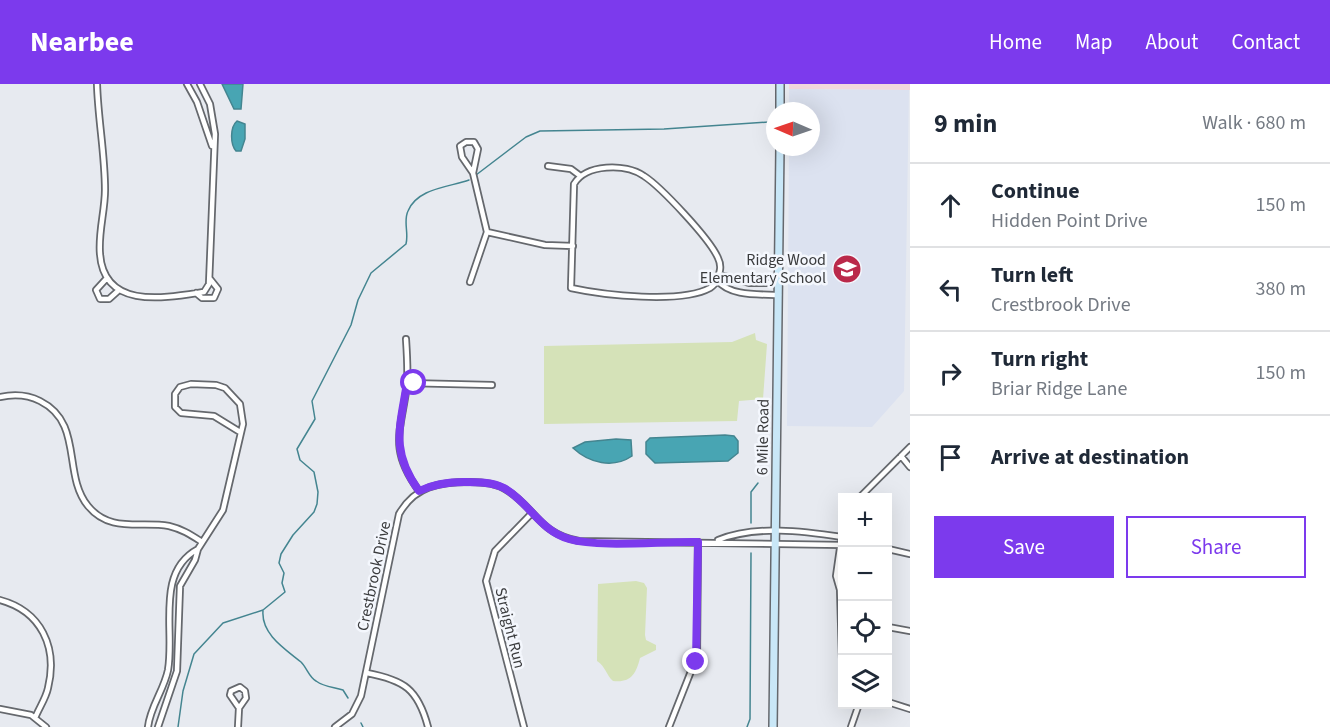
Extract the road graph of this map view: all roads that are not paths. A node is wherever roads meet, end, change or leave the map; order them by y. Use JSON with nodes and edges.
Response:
{"nodes":[{"id":1,"x":97,"y":84,"type":"edge"},
{"id":2,"x":187,"y":84,"type":"edge"},
{"id":3,"x":780,"y":84,"type":"edge"},
{"id":4,"x":201,"y":86,"type":"edge"},
{"id":5,"x":193,"y":93,"type":"junction"},
{"id":6,"x":780,"y":102,"type":"edge"},
{"id":7,"x":213,"y":149,"type":"junction"},
{"id":8,"x":780,"y":156,"type":"edge"},
{"id":9,"x":548,"y":166,"type":"dead end"},
{"id":10,"x":473,"y":173,"type":"junction"},
{"id":11,"x":579,"y":175,"type":"junction"},
{"id":12,"x":487,"y":232,"type":"junction"},
{"id":13,"x":573,"y":246,"type":"junction"},
{"id":14,"x":107,"y":278,"type":"junction"},
{"id":15,"x":210,"y":279,"type":"junction"},
{"id":16,"x":717,"y":280,"type":"junction"},
{"id":17,"x":470,"y":282,"type":"dead end"},
{"id":18,"x":779,"y":283,"type":"junction"},
{"id":19,"x":119,"y":290,"type":"junction"},
{"id":20,"x":196,"y":293,"type":"junction"},
{"id":21,"x":779,"y":295,"type":"junction"},
{"id":22,"x":406,"y":339,"type":"dead end"},
{"id":23,"x":407,"y":383,"type":"junction"},
{"id":24,"x":492,"y":386,"type":"dead end"},
{"id":25,"x":0,"y":397,"type":"edge"},
{"id":26,"x":240,"y":432,"type":"junction"},
{"id":27,"x":910,"y":447,"type":"edge"},
{"id":28,"x":901,"y":456,"type":"junction"},
{"id":29,"x":910,"y":467,"type":"edge"},
{"id":30,"x":419,"y":491,"type":"junction"},
{"id":31,"x":867,"y":493,"type":"edge"},
{"id":32,"x":531,"y":514,"type":"junction"},
{"id":33,"x":775,"y":532,"type":"junction"},
{"id":34,"x":838,"y":536,"type":"edge"},
{"id":35,"x":716,"y":541,"type":"junction"},
{"id":36,"x":202,"y":542,"type":"junction"},
{"id":37,"x":698,"y":542,"type":"junction"},
{"id":38,"x":775,"y":542,"type":"junction"},
{"id":39,"x":838,"y":545,"type":"edge"},
{"id":40,"x":198,"y":549,"type":"junction"},
{"id":41,"x":892,"y":550,"type":"edge"},
{"id":42,"x":910,"y":554,"type":"edge"},
{"id":43,"x":170,"y":597,"type":"junction"},
{"id":44,"x":178,"y":598,"type":"junction"},
{"id":45,"x":0,"y":600,"type":"edge"},
{"id":46,"x":892,"y":628,"type":"edge"},
{"id":47,"x":910,"y":631,"type":"edge"},
{"id":48,"x":168,"y":670,"type":"junction"},
{"id":49,"x":177,"y":671,"type":"junction"},
{"id":50,"x":367,"y":673,"type":"junction"},
{"id":51,"x":892,"y":703,"type":"edge"},
{"id":52,"x":239,"y":708,"type":"junction"},
{"id":53,"x":858,"y":709,"type":"edge"},
{"id":54,"x":910,"y":709,"type":"edge"},
{"id":55,"x":0,"y":710,"type":"edge"},
{"id":56,"x":35,"y":718,"type":"junction"},
{"id":57,"x":46,"y":727,"type":"edge"},
{"id":58,"x":148,"y":727,"type":"edge"},
{"id":59,"x":158,"y":727,"type":"edge"},
{"id":60,"x":238,"y":727,"type":"edge"},
{"id":61,"x":335,"y":727,"type":"edge"},
{"id":62,"x":428,"y":727,"type":"edge"},
{"id":63,"x":524,"y":727,"type":"edge"},
{"id":64,"x":669,"y":727,"type":"edge"},
{"id":65,"x":774,"y":727,"type":"edge"},
{"id":66,"x":851,"y":727,"type":"edge"}],
"edges":[{"from":1,"to":14,"type":"street"},
{"from":2,"to":5,"type":"street"},
{"from":3,"to":6,"type":"street"},
{"from":4,"to":5,"type":"street"},
{"from":4,"to":7,"type":"street"},
{"from":5,"to":7,"type":"street"},
{"from":7,"to":15,"type":"street"},
{"from":8,"to":18,"type":"street","name":"6 Mile Road"},
{"from":9,"to":11,"type":"street"},
{"from":10,"to":10,"type":"street"},
{"from":10,"to":12,"type":"street"},
{"from":11,"to":13,"type":"street"},
{"from":11,"to":16,"type":"street"},
{"from":12,"to":13,"type":"street"},
{"from":12,"to":17,"type":"street"},
{"from":13,"to":16,"type":"street"},
{"from":14,"to":19,"type":"street"},
{"from":14,"to":19,"type":"street"},
{"from":15,"to":20,"type":"street"},
{"from":15,"to":20,"type":"street"},
{"from":16,"to":18,"type":"street"},
{"from":16,"to":21,"type":"street"},
{"from":18,"to":21,"type":"street","name":"6 Mile Road"},
{"from":19,"to":20,"type":"street"},
{"from":21,"to":33,"type":"street","name":"6 Mile Road"},
{"from":22,"to":23,"type":"street"},
{"from":23,"to":24,"type":"street"},
{"from":23,"to":30,"type":"street"},
{"from":25,"to":36,"type":"street"},
{"from":26,"to":26,"type":"street"},
{"from":26,"to":36,"type":"street"},
{"from":27,"to":28,"type":"street"},
{"from":28,"to":29,"type":"street"},
{"from":28,"to":31,"type":"street"},
{"from":30,"to":32,"type":"street"},
{"from":30,"to":50,"type":"street","name":"Crestbrook Drive"},
{"from":32,"to":37,"type":"street"},
{"from":32,"to":63,"type":"street","name":"Straight Run"},
{"from":33,"to":34,"type":"street"},
{"from":33,"to":35,"type":"street"},
{"from":33,"to":38,"type":"street","name":"6 Mile Road"},
{"from":35,"to":37,"type":"street"},
{"from":35,"to":38,"type":"street"},
{"from":36,"to":40,"type":"street"},
{"from":37,"to":64,"type":"street"},
{"from":38,"to":39,"type":"street"},
{"from":38,"to":65,"type":"street","name":"6 Mile Road"},
{"from":40,"to":43,"type":"street"},
{"from":40,"to":44,"type":"street"},
{"from":41,"to":42,"type":"street"},
{"from":43,"to":44,"type":"street"},
{"from":43,"to":48,"type":"street"},
{"from":44,"to":49,"type":"street"},
{"from":45,"to":56,"type":"street"},
{"from":46,"to":47,"type":"street"},
{"from":48,"to":49,"type":"street"},
{"from":48,"to":58,"type":"street"},
{"from":49,"to":59,"type":"street"},
{"from":50,"to":61,"type":"street","name":"Crestbrook Drive"},
{"from":50,"to":62,"type":"street"},
{"from":51,"to":54,"type":"street"},
{"from":52,"to":52,"type":"street"},
{"from":52,"to":60,"type":"street"},
{"from":53,"to":66,"type":"street"},
{"from":55,"to":56,"type":"street"},
{"from":56,"to":57,"type":"street"}]}
